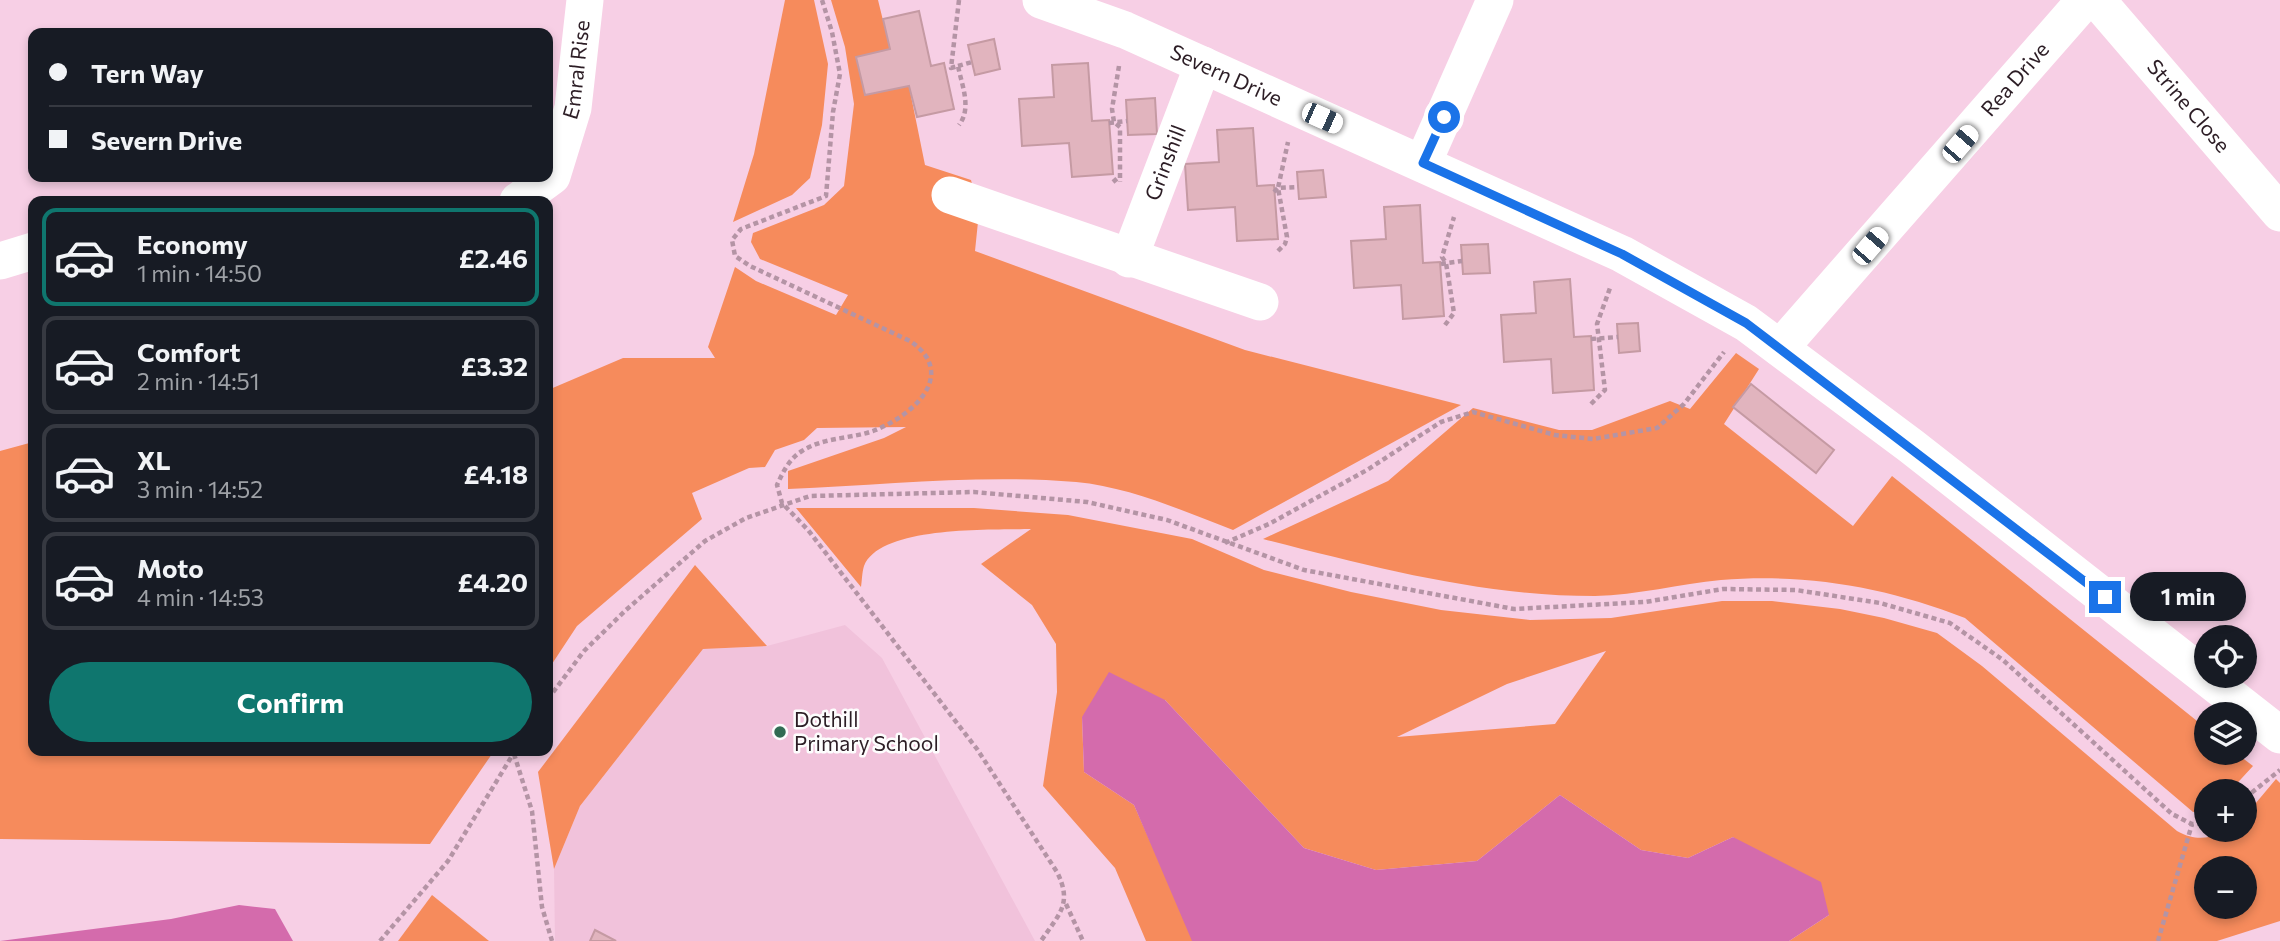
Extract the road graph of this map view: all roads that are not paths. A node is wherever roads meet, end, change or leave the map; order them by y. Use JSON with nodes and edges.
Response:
{"nodes":[{"id":1,"x":585,"y":0,"type":"edge"},
{"id":2,"x":1041,"y":0,"type":"edge"},
{"id":3,"x":1496,"y":0,"type":"edge"},
{"id":4,"x":2085,"y":0,"type":"edge"},
{"id":5,"x":2096,"y":0,"type":"edge"},
{"id":6,"x":1203,"y":65,"type":"junction"},
{"id":7,"x":1423,"y":163,"type":"junction"},
{"id":8,"x":553,"y":173,"type":"edge"},
{"id":9,"x":544,"y":182,"type":"edge"},
{"id":10,"x":950,"y":195,"type":"dead end"},
{"id":11,"x":525,"y":196,"type":"edge"},
{"id":12,"x":2280,"y":213,"type":"edge"},
{"id":13,"x":1132,"y":249,"type":"junction"},
{"id":14,"x":28,"y":253,"type":"edge"},
{"id":15,"x":0,"y":261,"type":"edge"},
{"id":16,"x":1259,"y":302,"type":"dead end"},
{"id":17,"x":1780,"y":348,"type":"junction"},
{"id":18,"x":2280,"y":736,"type":"edge"}],
"edges":[{"from":1,"to":8,"type":"street","name":"Emral Rise"},
{"from":2,"to":6,"type":"street","name":"Severn Drive"},
{"from":3,"to":7,"type":"street"},
{"from":4,"to":17,"type":"street","name":"Rea Drive"},
{"from":5,"to":12,"type":"street","name":"Strine Close"},
{"from":6,"to":7,"type":"street","name":"Severn Drive"},
{"from":6,"to":13,"type":"street","name":"Grinshill"},
{"from":7,"to":17,"type":"street","name":"Severn Drive"},
{"from":9,"to":11,"type":"street","name":"Emral Rise"},
{"from":10,"to":13,"type":"street"},
{"from":13,"to":16,"type":"street"},
{"from":14,"to":15,"type":"street"},
{"from":17,"to":18,"type":"street","name":"Severn Drive"}]}
